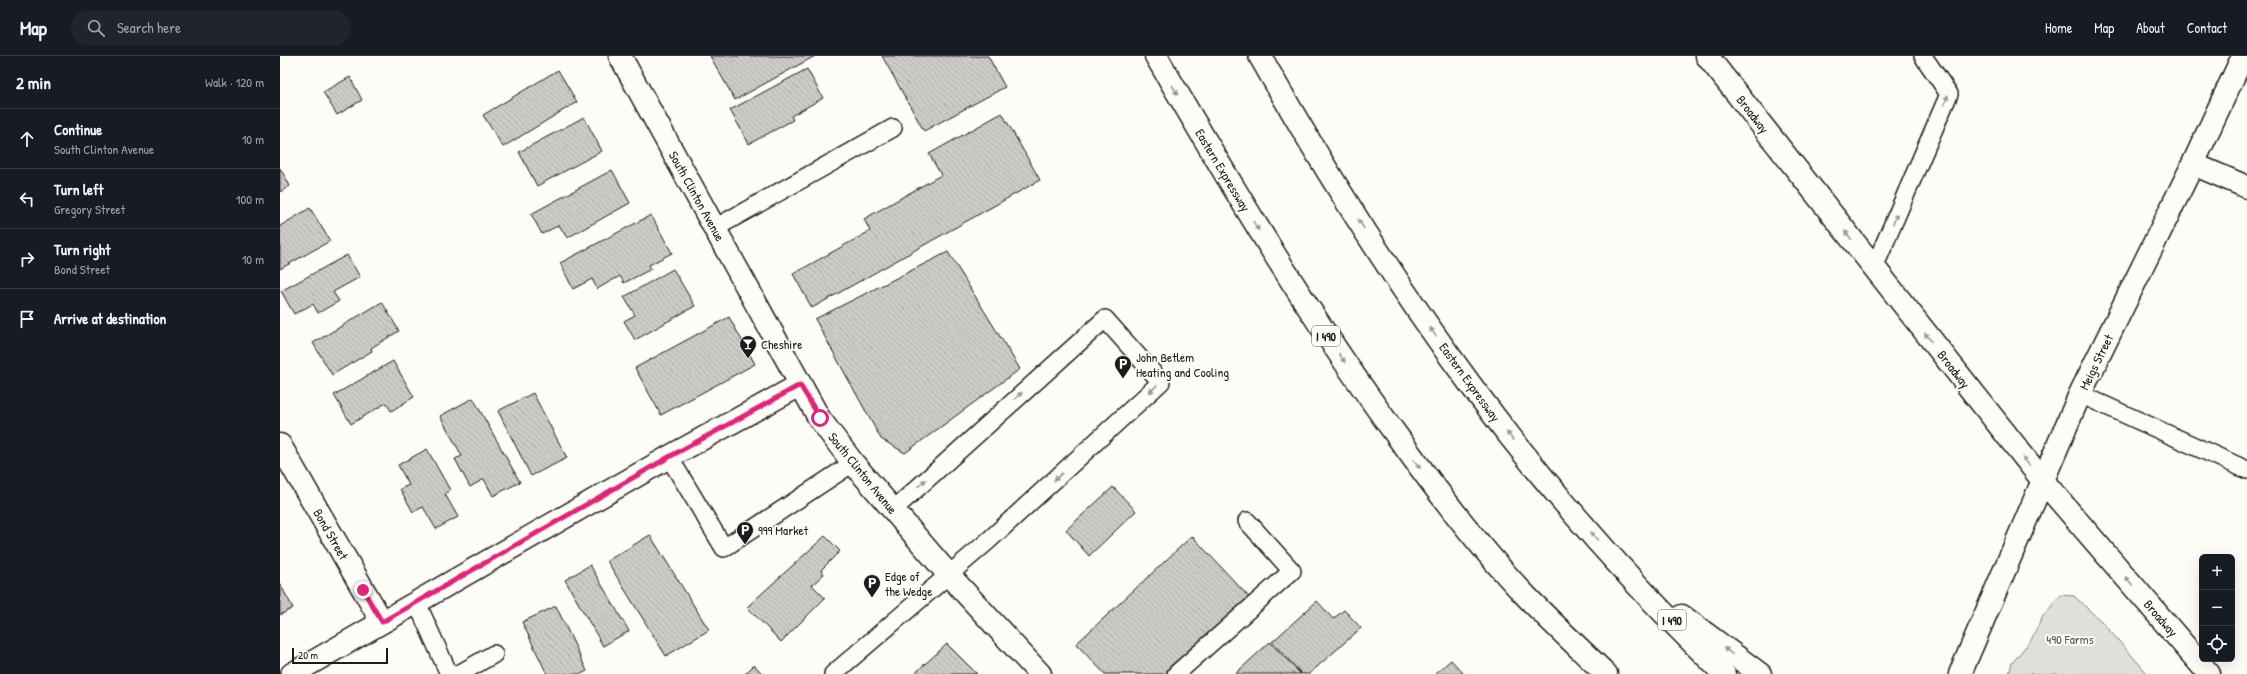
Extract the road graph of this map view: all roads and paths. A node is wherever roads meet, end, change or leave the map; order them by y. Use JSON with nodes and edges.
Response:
{"nodes":[{"id":1,"x":620,"y":56,"type":"edge"},
{"id":2,"x":1156,"y":56,"type":"edge"},
{"id":3,"x":1260,"y":56,"type":"edge"},
{"id":4,"x":1707,"y":56,"type":"edge"},
{"id":5,"x":1923,"y":56,"type":"edge"},
{"id":6,"x":2243,"y":56,"type":"edge"},
{"id":7,"x":893,"y":128,"type":"dead end"},
{"id":8,"x":2193,"y":164,"type":"junction"},
{"id":9,"x":2247,"y":187,"type":"edge"},
{"id":10,"x":715,"y":228,"type":"junction"},
{"id":11,"x":1874,"y":268,"type":"junction"},
{"id":12,"x":800,"y":385,"type":"junction"},
{"id":13,"x":2080,"y":394,"type":"junction"},
{"id":14,"x":280,"y":445,"type":"edge"},
{"id":15,"x":669,"y":457,"type":"junction"},
{"id":16,"x":853,"y":463,"type":"junction"},
{"id":17,"x":2247,"y":470,"type":"edge"},
{"id":18,"x":2042,"y":481,"type":"junction"},
{"id":19,"x":893,"y":510,"type":"junction"},
{"id":20,"x":1247,"y":521,"type":"dead end"},
{"id":21,"x":1620,"y":565,"type":"junction"},
{"id":22,"x":948,"y":574,"type":"junction"},
{"id":23,"x":1526,"y":596,"type":"junction"},
{"id":24,"x":417,"y":603,"type":"junction"},
{"id":25,"x":382,"y":622,"type":"junction"},
{"id":26,"x":494,"y":654,"type":"dead end"},
{"id":27,"x":292,"y":674,"type":"edge"},
{"id":28,"x":449,"y":674,"type":"edge"},
{"id":29,"x":459,"y":674,"type":"edge"},
{"id":30,"x":833,"y":674,"type":"edge"},
{"id":31,"x":1040,"y":674,"type":"edge"},
{"id":32,"x":1176,"y":674,"type":"edge"},
{"id":33,"x":1591,"y":674,"type":"edge"},
{"id":34,"x":1606,"y":674,"type":"edge"},
{"id":35,"x":1724,"y":674,"type":"edge"},
{"id":36,"x":1760,"y":674,"type":"edge"},
{"id":37,"x":1960,"y":674,"type":"edge"},
{"id":38,"x":2209,"y":674,"type":"edge"}],
"edges":[{"from":1,"to":10,"type":"main road","name":"South Clinton Avenue"},
{"from":2,"to":23,"type":"main road","name":"Eastern Expressway","number":"I 490","one_way":true},
{"from":21,"to":3,"type":"main road","name":"Eastern Expressway","number":"I 490","one_way":true},
{"from":11,"to":4,"type":"main road","name":"Broadway","one_way":true},
{"from":11,"to":5,"type":"lane","one_way":true},
{"from":6,"to":8,"type":"main road","name":"Meigs Street"},
{"from":7,"to":10,"type":"lane"},
{"from":8,"to":9,"type":"main road"},
{"from":8,"to":13,"type":"main road","name":"Meigs Street"},
{"from":10,"to":12,"type":"main road","name":"South Clinton Avenue"},
{"from":18,"to":11,"type":"main road","name":"Broadway","one_way":true},
{"from":12,"to":15,"type":"main road"},
{"from":12,"to":16,"type":"main road","name":"South Clinton Avenue"},
{"from":13,"to":17,"type":"lane"},
{"from":13,"to":18,"type":"main road","name":"Meigs Street"},
{"from":14,"to":25,"type":"main road","name":"Bond Street"},
{"from":15,"to":16,"type":"lane"},
{"from":15,"to":24,"type":"main road"},
{"from":16,"to":19,"type":"main road","name":"South Clinton Avenue"},
{"from":18,"to":37,"type":"main road","name":"Meigs Street"},
{"from":38,"to":18,"type":"main road","name":"Broadway","one_way":true},
{"from":19,"to":22,"type":"main road","name":"South Clinton Avenue"},
{"from":19,"to":22,"type":"lane","one_way":true},
{"from":20,"to":32,"type":"lane"},
{"from":21,"to":35,"type":"main road","name":"Eastern Expressway","number":"I 490"},
{"from":36,"to":21,"type":"main road","one_way":true},
{"from":22,"to":30,"type":"lane"},
{"from":22,"to":31,"type":"main road","name":"South Clinton Avenue"},
{"from":23,"to":33,"type":"main road"},
{"from":23,"to":34,"type":"main road","name":"Eastern Expressway","number":"I 490"},
{"from":24,"to":25,"type":"main road"},
{"from":24,"to":28,"type":"lane"},
{"from":25,"to":27,"type":"main road"},
{"from":26,"to":29,"type":"lane"}]}
